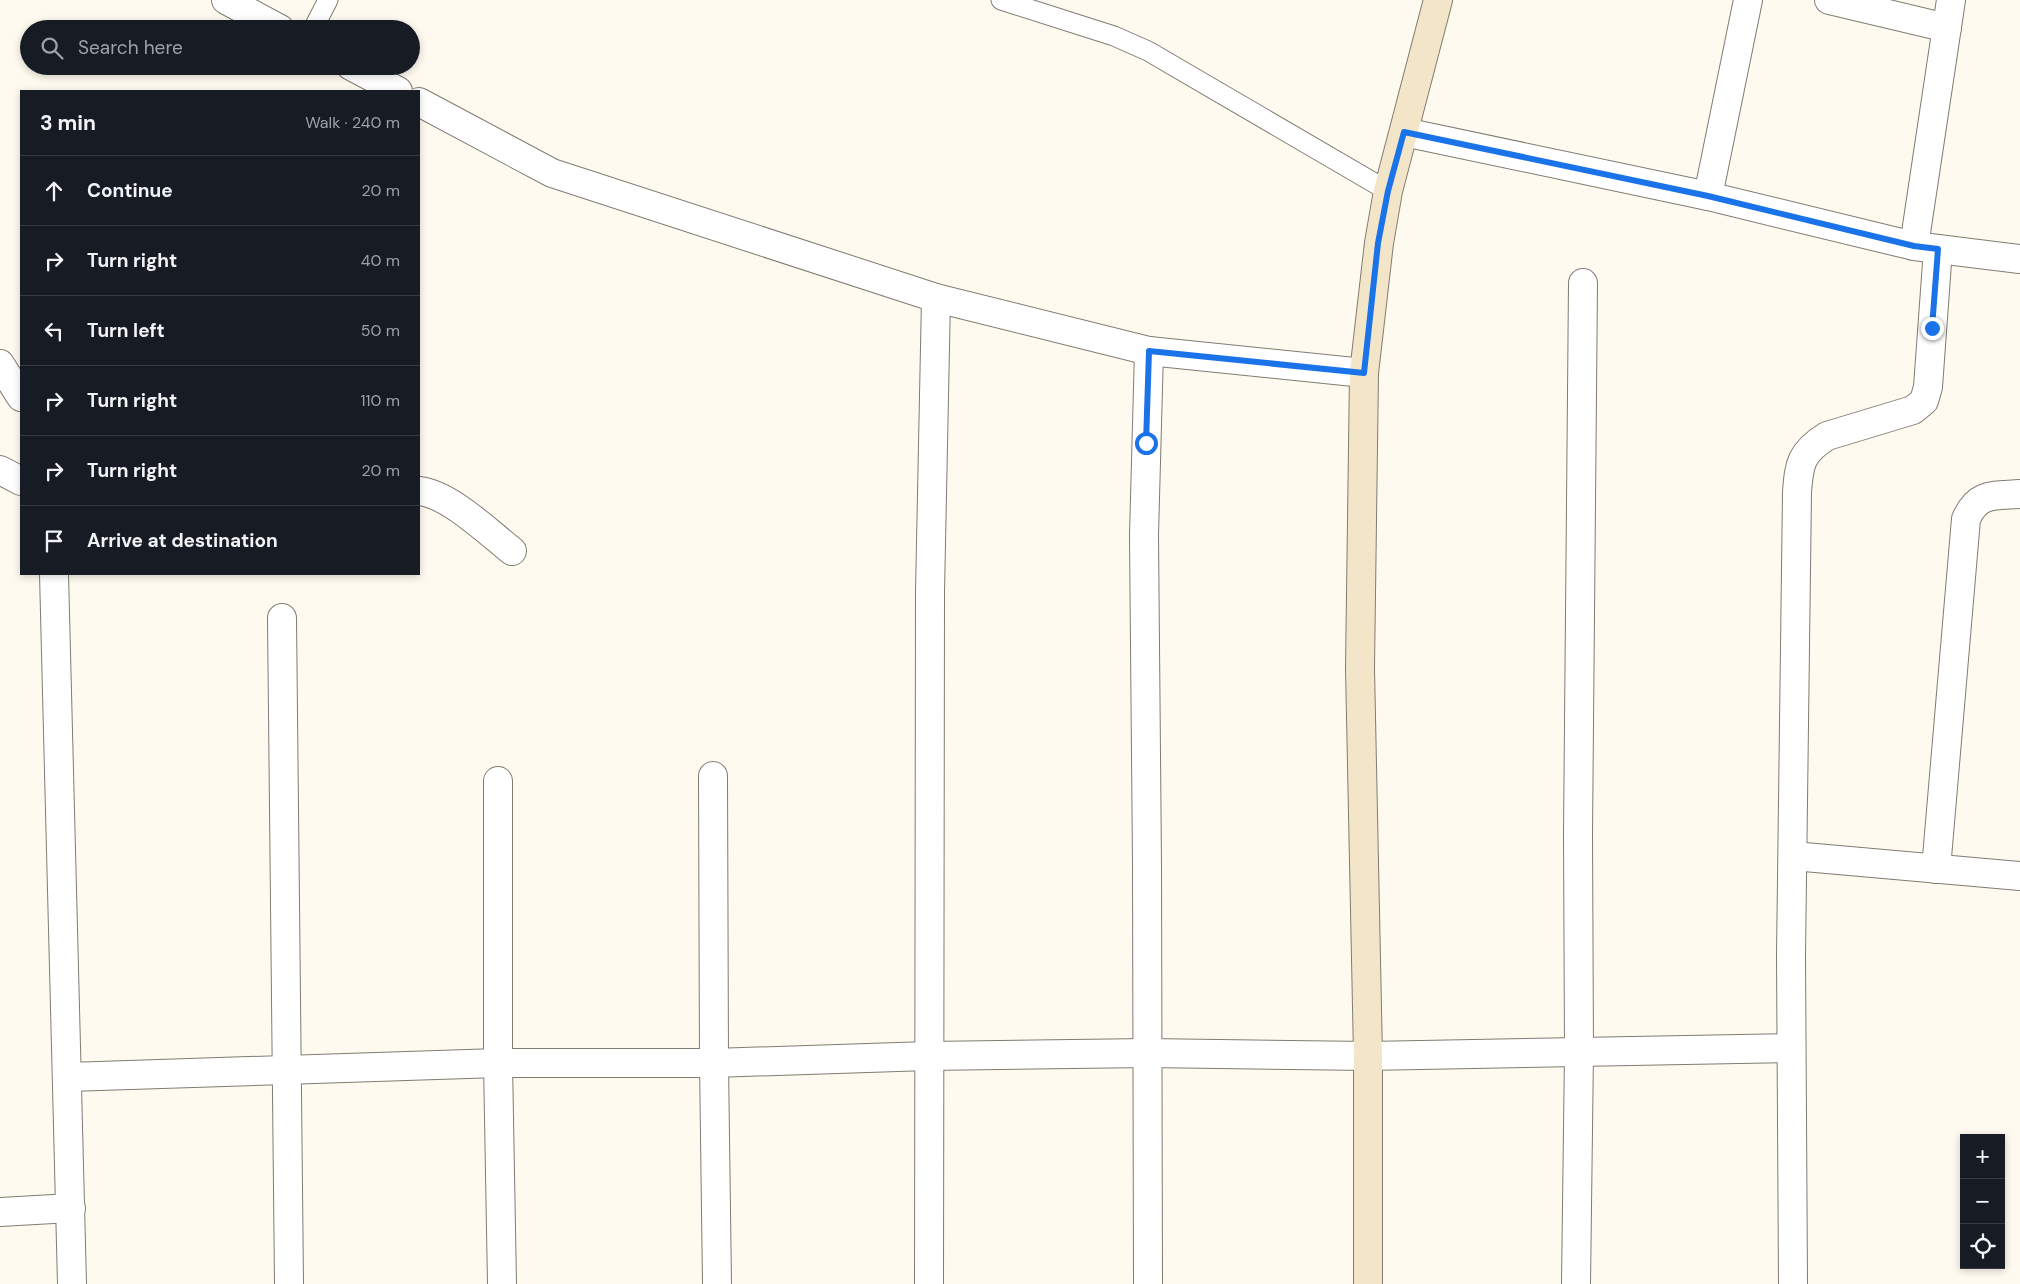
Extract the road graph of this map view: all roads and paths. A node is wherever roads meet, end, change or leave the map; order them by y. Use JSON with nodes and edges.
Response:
{"nodes":[{"id":1,"x":226,"y":0,"type":"edge"},
{"id":2,"x":328,"y":0,"type":"edge"},
{"id":3,"x":1001,"y":0,"type":"edge"},
{"id":4,"x":1438,"y":0,"type":"edge"},
{"id":5,"x":1748,"y":0,"type":"edge"},
{"id":6,"x":1830,"y":0,"type":"edge"},
{"id":7,"x":1951,"y":0,"type":"edge"},
{"id":8,"x":263,"y":20,"type":"edge"},
{"id":9,"x":318,"y":20,"type":"edge"},
{"id":10,"x":1947,"y":28,"type":"junction"},
{"id":11,"x":368,"y":75,"type":"edge"},
{"id":12,"x":396,"y":90,"type":"edge"},
{"id":13,"x":420,"y":103,"type":"edge"},
{"id":14,"x":1404,"y":132,"type":"junction"},
{"id":15,"x":1388,"y":191,"type":"junction"},
{"id":16,"x":1708,"y":196,"type":"junction"},
{"id":17,"x":1926,"y":247,"type":"junction"},
{"id":18,"x":2020,"y":259,"type":"edge"},
{"id":19,"x":1583,"y":283,"type":"dead end"},
{"id":20,"x":936,"y":298,"type":"junction"},
{"id":21,"x":1149,"y":351,"type":"junction"},
{"id":22,"x":0,"y":364,"type":"edge"},
{"id":23,"x":1364,"y":373,"type":"junction"},
{"id":24,"x":20,"y":395,"type":"edge"},
{"id":25,"x":0,"y":470,"type":"edge"},
{"id":26,"x":20,"y":480,"type":"edge"},
{"id":27,"x":420,"y":491,"type":"edge"},
{"id":28,"x":2020,"y":494,"type":"edge"},
{"id":29,"x":512,"y":551,"type":"dead end"},
{"id":30,"x":54,"y":575,"type":"edge"},
{"id":31,"x":282,"y":618,"type":"dead end"},
{"id":32,"x":713,"y":776,"type":"dead end"},
{"id":33,"x":498,"y":781,"type":"dead end"},
{"id":34,"x":1793,"y":856,"type":"junction"},
{"id":35,"x":1936,"y":869,"type":"junction"},
{"id":36,"x":2020,"y":876,"type":"edge"},
{"id":37,"x":1791,"y":1048,"type":"junction"},
{"id":38,"x":1579,"y":1052,"type":"junction"},
{"id":39,"x":1147,"y":1053,"type":"junction"},
{"id":40,"x":928,"y":1056,"type":"junction"},
{"id":41,"x":1368,"y":1056,"type":"junction"},
{"id":42,"x":498,"y":1063,"type":"junction"},
{"id":43,"x":714,"y":1063,"type":"junction"},
{"id":44,"x":286,"y":1070,"type":"junction"},
{"id":45,"x":68,"y":1077,"type":"junction"},
{"id":46,"x":71,"y":1208,"type":"junction"},
{"id":47,"x":0,"y":1212,"type":"edge"},
{"id":48,"x":72,"y":1284,"type":"edge"},
{"id":49,"x":289,"y":1284,"type":"edge"},
{"id":50,"x":502,"y":1284,"type":"edge"},
{"id":51,"x":717,"y":1284,"type":"edge"},
{"id":52,"x":928,"y":1284,"type":"edge"},
{"id":53,"x":1148,"y":1284,"type":"edge"},
{"id":54,"x":1368,"y":1284,"type":"edge"},
{"id":55,"x":1576,"y":1284,"type":"edge"},
{"id":56,"x":1793,"y":1284,"type":"edge"}],
"edges":[{"from":1,"to":8,"type":"street"},
{"from":2,"to":9,"type":"lane"},
{"from":3,"to":15,"type":"lane"},
{"from":4,"to":14,"type":"street"},
{"from":5,"to":16,"type":"street"},
{"from":6,"to":10,"type":"street"},
{"from":7,"to":10,"type":"street"},
{"from":10,"to":17,"type":"street"},
{"from":11,"to":12,"type":"street"},
{"from":13,"to":20,"type":"street"},
{"from":14,"to":15,"type":"street"},
{"from":14,"to":16,"type":"street"},
{"from":15,"to":23,"type":"street"},
{"from":16,"to":17,"type":"street"},
{"from":17,"to":18,"type":"street"},
{"from":17,"to":34,"type":"street"},
{"from":19,"to":38,"type":"street"},
{"from":20,"to":21,"type":"street"},
{"from":20,"to":40,"type":"street"},
{"from":21,"to":23,"type":"street"},
{"from":21,"to":39,"type":"street"},
{"from":22,"to":24,"type":"street"},
{"from":23,"to":41,"type":"street"},
{"from":25,"to":26,"type":"street"},
{"from":27,"to":29,"type":"street"},
{"from":28,"to":35,"type":"street"},
{"from":30,"to":45,"type":"street"},
{"from":31,"to":44,"type":"street"},
{"from":32,"to":43,"type":"street"},
{"from":33,"to":42,"type":"street"},
{"from":34,"to":35,"type":"street"},
{"from":34,"to":37,"type":"street"},
{"from":35,"to":36,"type":"street"},
{"from":37,"to":38,"type":"street"},
{"from":37,"to":56,"type":"street"},
{"from":38,"to":41,"type":"street"},
{"from":38,"to":55,"type":"street"},
{"from":39,"to":40,"type":"street"},
{"from":39,"to":41,"type":"street"},
{"from":39,"to":53,"type":"street"},
{"from":40,"to":43,"type":"street"},
{"from":40,"to":52,"type":"street"},
{"from":41,"to":54,"type":"street"},
{"from":42,"to":43,"type":"street"},
{"from":42,"to":44,"type":"street"},
{"from":42,"to":50,"type":"street"},
{"from":43,"to":51,"type":"street"},
{"from":44,"to":45,"type":"street"},
{"from":44,"to":49,"type":"street"},
{"from":45,"to":46,"type":"street"},
{"from":46,"to":47,"type":"street"},
{"from":46,"to":48,"type":"street"}]}
